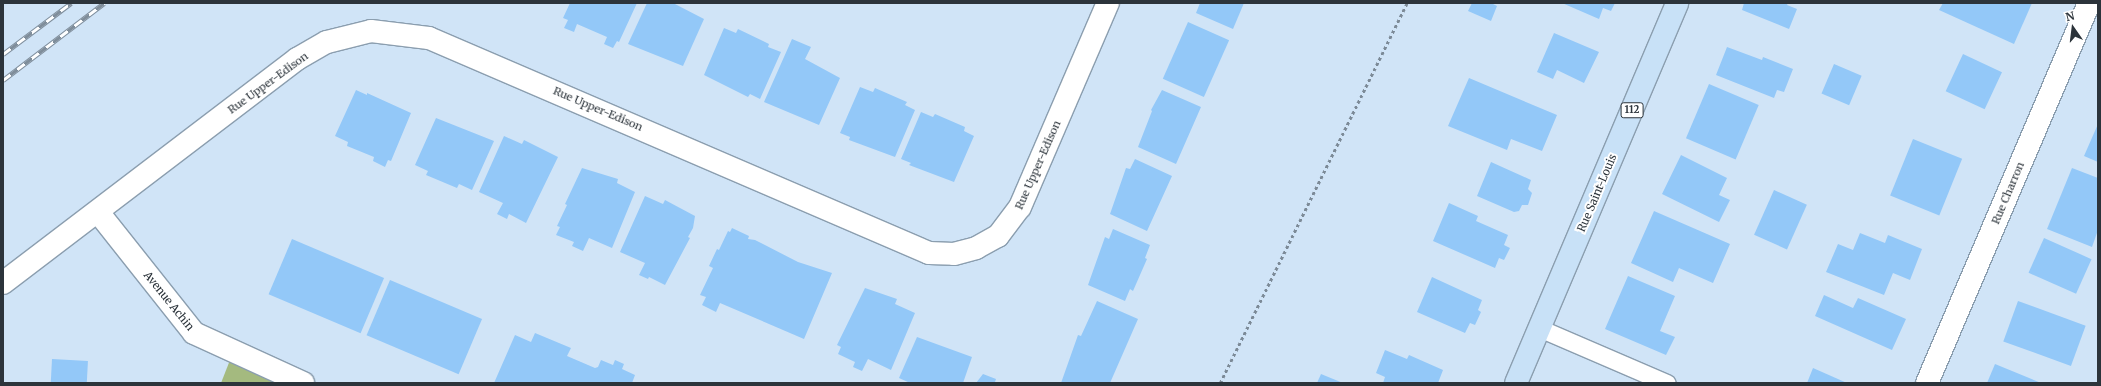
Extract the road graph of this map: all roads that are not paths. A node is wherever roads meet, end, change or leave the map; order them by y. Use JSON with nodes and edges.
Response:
{"nodes":[{"id":1,"x":1108,"y":3,"type":"edge"},
{"id":2,"x":1677,"y":3,"type":"edge"},
{"id":3,"x":2089,"y":3,"type":"edge"},
{"id":4,"x":98,"y":212,"type":"junction"},
{"id":5,"x":3,"y":283,"type":"edge"},
{"id":6,"x":1539,"y":328,"type":"junction"},
{"id":7,"x":304,"y":383,"type":"edge"},
{"id":8,"x":1516,"y":383,"type":"edge"},
{"id":9,"x":1667,"y":383,"type":"edge"},
{"id":10,"x":1927,"y":383,"type":"edge"}],
"edges":[{"from":1,"to":4,"type":"street","name":"Rue Upper-Edison"},
{"from":2,"to":6,"type":"main road","name":"Rue Saint-Louis","number":"112"},
{"from":3,"to":10,"type":"street","name":"Rue Charron"},
{"from":4,"to":5,"type":"street","name":"Rue Upper-Edison"},
{"from":4,"to":7,"type":"street","name":"Avenue Achin"},
{"from":6,"to":8,"type":"main road","name":"Rue Saint-Louis","number":"112"},
{"from":6,"to":9,"type":"lane"}]}
